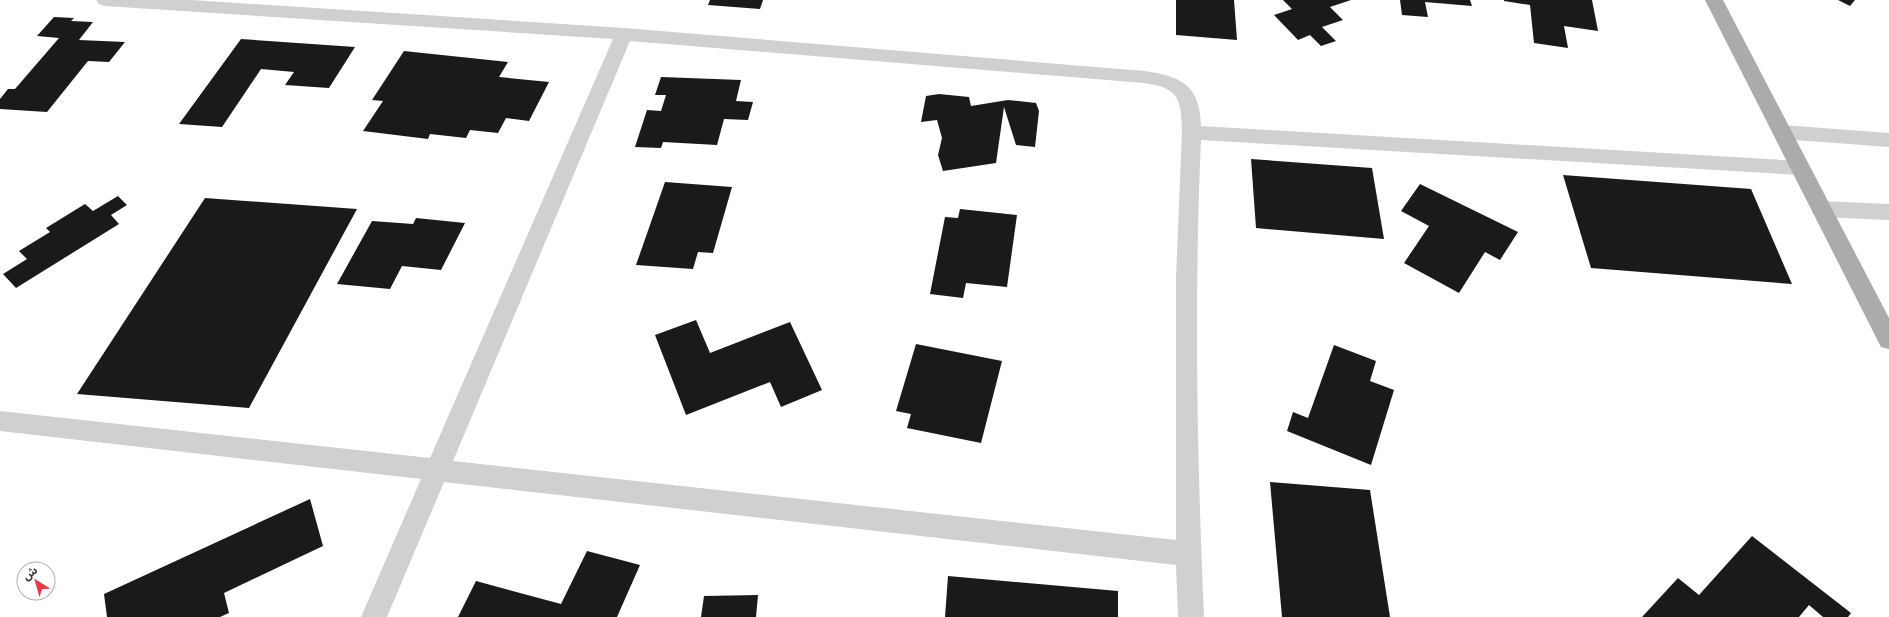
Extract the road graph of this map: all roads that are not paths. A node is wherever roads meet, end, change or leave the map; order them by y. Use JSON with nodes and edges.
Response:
{"nodes":[{"id":1,"x":105,"y":0,"type":"edge"},
{"id":2,"x":1714,"y":0,"type":"edge"},
{"id":3,"x":624,"y":34,"type":"junction"},
{"id":4,"x":1191,"y":132,"type":"junction"},
{"id":5,"x":1782,"y":132,"type":"junction"},
{"id":6,"x":1889,"y":140,"type":"edge"},
{"id":7,"x":1800,"y":168,"type":"junction"},
{"id":8,"x":1821,"y":209,"type":"junction"},
{"id":9,"x":1889,"y":212,"type":"edge"},
{"id":10,"x":1889,"y":340,"type":"edge"},
{"id":11,"x":0,"y":421,"type":"edge"},
{"id":12,"x":437,"y":470,"type":"junction"},
{"id":13,"x":1188,"y":554,"type":"junction"},
{"id":14,"x":374,"y":617,"type":"edge"},
{"id":15,"x":1191,"y":617,"type":"edge"}],
"edges":[{"from":1,"to":3,"type":"street"},
{"from":2,"to":5,"type":"main road"},
{"from":3,"to":4,"type":"street"},
{"from":3,"to":12,"type":"street"},
{"from":4,"to":7,"type":"street"},
{"from":4,"to":13,"type":"street"},
{"from":5,"to":6,"type":"street"},
{"from":5,"to":7,"type":"main road"},
{"from":7,"to":8,"type":"main road"},
{"from":8,"to":9,"type":"street"},
{"from":8,"to":10,"type":"main road"},
{"from":11,"to":12,"type":"street"},
{"from":12,"to":13,"type":"street"},
{"from":12,"to":14,"type":"street"},
{"from":13,"to":15,"type":"street"}]}
